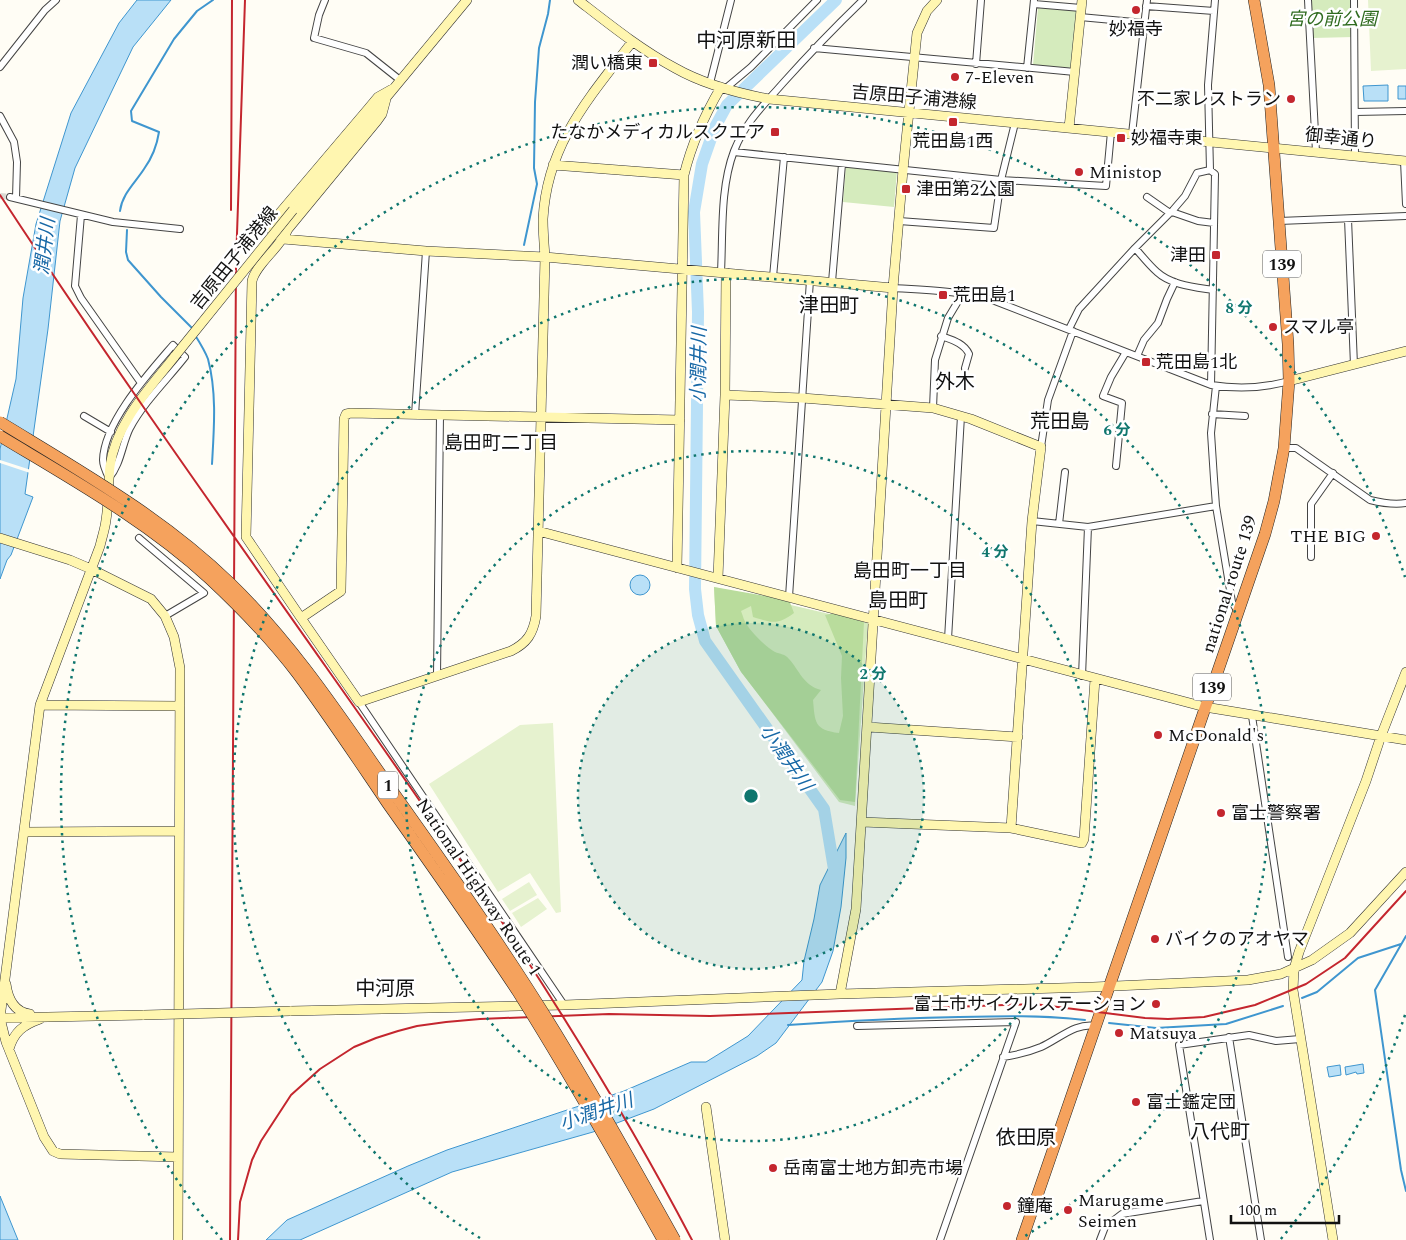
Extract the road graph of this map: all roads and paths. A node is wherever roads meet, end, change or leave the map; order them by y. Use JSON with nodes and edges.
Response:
{"nodes":[{"id":1,"x":56,"y":0,"type":"edge"},
{"id":2,"x":325,"y":0,"type":"edge"},
{"id":3,"x":468,"y":0,"type":"edge"},
{"id":4,"x":578,"y":0,"type":"edge"},
{"id":5,"x":731,"y":0,"type":"edge"},
{"id":6,"x":817,"y":0,"type":"edge"},
{"id":7,"x":863,"y":0,"type":"edge"},
{"id":8,"x":937,"y":0,"type":"edge"},
{"id":9,"x":981,"y":0,"type":"edge"},
{"id":10,"x":1215,"y":0,"type":"edge"},
{"id":11,"x":1254,"y":0,"type":"edge"},
{"id":12,"x":1308,"y":0,"type":"edge"},
{"id":13,"x":1354,"y":0,"type":"edge"},
{"id":14,"x":1034,"y":2,"type":"edge"},
{"id":15,"x":1147,"y":3,"type":"edge"},
{"id":16,"x":1081,"y":8,"type":"edge"},
{"id":17,"x":1214,"y":11,"type":"junction"},
{"id":18,"x":1145,"y":22,"type":"junction"},
{"id":19,"x":632,"y":42,"type":"junction"},
{"id":20,"x":814,"y":48,"type":"junction"},
{"id":21,"x":914,"y":58,"type":"junction"},
{"id":22,"x":976,"y":64,"type":"junction"},
{"id":23,"x":0,"y":67,"type":"edge"},
{"id":24,"x":1027,"y":68,"type":"junction"},
{"id":25,"x":1076,"y":72,"type":"junction"},
{"id":26,"x":400,"y":80,"type":"junction"},
{"id":27,"x":710,"y":83,"type":"junction"},
{"id":28,"x":394,"y":88,"type":"junction"},
{"id":29,"x":726,"y":88,"type":"junction"},
{"id":30,"x":766,"y":98,"type":"junction"},
{"id":31,"x":386,"y":99,"type":"junction"},
{"id":32,"x":1406,"y":111,"type":"edge"},
{"id":33,"x":1354,"y":112,"type":"junction"},
{"id":34,"x":908,"y":113,"type":"junction"},
{"id":35,"x":0,"y":116,"type":"edge"},
{"id":36,"x":1015,"y":123,"type":"junction"},
{"id":37,"x":1069,"y":128,"type":"junction"},
{"id":38,"x":1111,"y":132,"type":"junction"},
{"id":39,"x":1132,"y":134,"type":"junction"},
{"id":40,"x":1210,"y":142,"type":"junction"},
{"id":41,"x":1274,"y":148,"type":"junction"},
{"id":42,"x":734,"y":152,"type":"junction"},
{"id":43,"x":1316,"y":152,"type":"junction"},
{"id":44,"x":1355,"y":155,"type":"junction"},
{"id":45,"x":784,"y":157,"type":"junction"},
{"id":46,"x":1405,"y":161,"type":"edge"},
{"id":47,"x":842,"y":164,"type":"junction"},
{"id":48,"x":553,"y":165,"type":"junction"},
{"id":49,"x":903,"y":170,"type":"junction"},
{"id":50,"x":1210,"y":170,"type":"junction"},
{"id":51,"x":684,"y":175,"type":"junction"},
{"id":52,"x":1001,"y":180,"type":"junction"},
{"id":53,"x":1147,"y":197,"type":"dead end"},
{"id":54,"x":1406,"y":204,"type":"edge"},
{"id":55,"x":1171,"y":213,"type":"junction"},
{"id":56,"x":81,"y":215,"type":"junction"},
{"id":57,"x":1406,"y":216,"type":"edge"},
{"id":58,"x":1348,"y":219,"type":"junction"},
{"id":59,"x":899,"y":221,"type":"junction"},
{"id":60,"x":1279,"y":221,"type":"junction"},
{"id":61,"x":1214,"y":222,"type":"junction"},
{"id":62,"x":180,"y":229,"type":"dead end"},
{"id":63,"x":283,"y":239,"type":"junction"},
{"id":64,"x":1135,"y":248,"type":"junction"},
{"id":65,"x":426,"y":251,"type":"junction"},
{"id":66,"x":545,"y":257,"type":"junction"},
{"id":67,"x":683,"y":269,"type":"junction"},
{"id":68,"x":723,"y":273,"type":"junction"},
{"id":69,"x":773,"y":277,"type":"junction"},
{"id":70,"x":810,"y":280,"type":"junction"},
{"id":71,"x":832,"y":282,"type":"junction"},
{"id":72,"x":1175,"y":282,"type":"junction"},
{"id":73,"x":893,"y":288,"type":"junction"},
{"id":74,"x":1213,"y":290,"type":"junction"},
{"id":75,"x":963,"y":293,"type":"junction"},
{"id":76,"x":1071,"y":330,"type":"junction"},
{"id":77,"x":941,"y":336,"type":"junction"},
{"id":78,"x":1406,"y":351,"type":"edge"},
{"id":79,"x":1126,"y":352,"type":"junction"},
{"id":80,"x":1137,"y":356,"type":"junction"},
{"id":81,"x":1354,"y":365,"type":"junction"},
{"id":82,"x":965,"y":368,"type":"dead end"},
{"id":83,"x":1289,"y":381,"type":"junction"},
{"id":84,"x":141,"y":383,"type":"junction"},
{"id":85,"x":1213,"y":385,"type":"junction"},
{"id":86,"x":725,"y":395,"type":"junction"},
{"id":87,"x":802,"y":398,"type":"junction"},
{"id":88,"x":885,"y":406,"type":"junction"},
{"id":89,"x":932,"y":408,"type":"junction"},
{"id":90,"x":415,"y":414,"type":"junction"},
{"id":91,"x":1212,"y":414,"type":"junction"},
{"id":92,"x":440,"y":415,"type":"junction"},
{"id":93,"x":84,"y":416,"type":"dead end"},
{"id":94,"x":961,"y":416,"type":"junction"},
{"id":95,"x":1245,"y":416,"type":"dead end"},
{"id":96,"x":540,"y":418,"type":"junction"},
{"id":97,"x":680,"y":420,"type":"junction"},
{"id":98,"x":0,"y":422,"type":"edge"},
{"id":99,"x":111,"y":432,"type":"junction"},
{"id":100,"x":0,"y":436,"type":"edge"},
{"id":101,"x":1041,"y":447,"type":"junction"},
{"id":102,"x":1284,"y":448,"type":"junction"},
{"id":103,"x":1116,"y":466,"type":"dead end"},
{"id":104,"x":1065,"y":472,"type":"dead end"},
{"id":105,"x":1333,"y":473,"type":"junction"},
{"id":106,"x":109,"y":478,"type":"junction"},
{"id":107,"x":1406,"y":503,"type":"edge"},
{"id":108,"x":1216,"y":506,"type":"junction"},
{"id":109,"x":1032,"y":522,"type":"junction"},
{"id":110,"x":1059,"y":524,"type":"junction"},
{"id":111,"x":1088,"y":527,"type":"junction"},
{"id":112,"x":538,"y":532,"type":"junction"},
{"id":113,"x":0,"y":538,"type":"edge"},
{"id":114,"x":139,"y":538,"type":"dead end"},
{"id":115,"x":1311,"y":556,"type":"dead end"},
{"id":116,"x":91,"y":569,"type":"junction"},
{"id":117,"x":680,"y":569,"type":"junction"},
{"id":118,"x":716,"y":578,"type":"junction"},
{"id":119,"x":789,"y":597,"type":"junction"},
{"id":120,"x":1239,"y":613,"type":"junction"},
{"id":121,"x":166,"y":616,"type":"junction"},
{"id":122,"x":301,"y":618,"type":"junction"},
{"id":123,"x":873,"y":619,"type":"junction"},
{"id":124,"x":948,"y":639,"type":"junction"},
{"id":125,"x":1022,"y":659,"type":"junction"},
{"id":126,"x":1406,"y":672,"type":"edge"},
{"id":127,"x":437,"y":676,"type":"junction"},
{"id":128,"x":1082,"y":676,"type":"junction"},
{"id":129,"x":1095,"y":680,"type":"junction"},
{"id":130,"x":359,"y":702,"type":"junction"},
{"id":131,"x":40,"y":705,"type":"junction"},
{"id":132,"x":180,"y":706,"type":"junction"},
{"id":133,"x":1205,"y":707,"type":"junction"},
{"id":134,"x":1252,"y":716,"type":"junction"},
{"id":135,"x":868,"y":727,"type":"junction"},
{"id":136,"x":1381,"y":736,"type":"junction"},
{"id":137,"x":1018,"y":737,"type":"junction"},
{"id":138,"x":1406,"y":740,"type":"edge"},
{"id":139,"x":862,"y":822,"type":"junction"},
{"id":140,"x":1011,"y":828,"type":"junction"},
{"id":141,"x":179,"y":831,"type":"junction"},
{"id":142,"x":24,"y":832,"type":"junction"},
{"id":143,"x":1406,"y":872,"type":"edge"},
{"id":144,"x":1288,"y":957,"type":"dead end"},
{"id":145,"x":1294,"y":969,"type":"junction"},
{"id":146,"x":5,"y":977,"type":"junction"},
{"id":147,"x":1110,"y":986,"type":"junction"},
{"id":148,"x":840,"y":994,"type":"junction"},
{"id":149,"x":564,"y":1005,"type":"junction"},
{"id":150,"x":47,"y":1017,"type":"junction"},
{"id":151,"x":0,"y":1018,"type":"edge"},
{"id":152,"x":858,"y":1026,"type":"dead end"},
{"id":153,"x":1096,"y":1026,"type":"junction"},
{"id":154,"x":1229,"y":1037,"type":"junction"},
{"id":155,"x":1300,"y":1039,"type":"junction"},
{"id":156,"x":9,"y":1049,"type":"junction"},
{"id":157,"x":1003,"y":1057,"type":"junction"},
{"id":158,"x":706,"y":1107,"type":"dead end"},
{"id":159,"x":178,"y":1157,"type":"junction"},
{"id":160,"x":1203,"y":1201,"type":"junction"},
{"id":161,"x":178,"y":1240,"type":"edge"},
{"id":162,"x":663,"y":1240,"type":"edge"},
{"id":163,"x":675,"y":1240,"type":"edge"},
{"id":164,"x":725,"y":1240,"type":"edge"},
{"id":165,"x":940,"y":1240,"type":"edge"},
{"id":166,"x":1022,"y":1240,"type":"edge"},
{"id":167,"x":1100,"y":1240,"type":"edge"},
{"id":168,"x":1210,"y":1240,"type":"edge"},
{"id":169,"x":1261,"y":1240,"type":"edge"},
{"id":170,"x":1333,"y":1240,"type":"edge"}],
"edges":[{"from":1,"to":23,"type":"street"},
{"from":2,"to":26,"type":"street"},
{"from":3,"to":26,"type":"street","name":"吉原田子浦港線"},
{"from":4,"to":19,"type":"street","name":"吉原田子浦港線"},
{"from":5,"to":27,"type":"street"},
{"from":6,"to":29,"type":"street"},
{"from":7,"to":20,"type":"street"},
{"from":8,"to":21,"type":"street"},
{"from":9,"to":22,"type":"street"},
{"from":10,"to":17,"type":"street"},
{"from":11,"to":41,"type":"highway","name":"national route 139","number":"139"},
{"from":12,"to":43,"type":"street"},
{"from":13,"to":33,"type":"street"},
{"from":14,"to":16,"type":"street"},
{"from":14,"to":24,"type":"street"},
{"from":15,"to":17,"type":"street"},
{"from":15,"to":18,"type":"street"},
{"from":16,"to":18,"type":"street"},
{"from":16,"to":25,"type":"street"},
{"from":17,"to":40,"type":"street"},
{"from":18,"to":39,"type":"street"},
{"from":19,"to":27,"type":"street","name":"吉原田子浦港線"},
{"from":19,"to":48,"type":"street"},
{"from":20,"to":21,"type":"street"},
{"from":20,"to":30,"type":"street"},
{"from":21,"to":22,"type":"street"},
{"from":21,"to":34,"type":"street"},
{"from":22,"to":24,"type":"street"},
{"from":24,"to":25,"type":"street"},
{"from":25,"to":37,"type":"street"},
{"from":26,"to":28,"type":"street","name":"吉原田子浦港線"},
{"from":27,"to":29,"type":"street","name":"吉原田子浦港線"},
{"from":28,"to":31,"type":"street","name":"吉原田子浦港線"},
{"from":28,"to":63,"type":"street"},
{"from":29,"to":30,"type":"street","name":"吉原田子浦港線"},
{"from":29,"to":51,"type":"street"},
{"from":30,"to":34,"type":"street","name":"吉原田子浦港線"},
{"from":30,"to":42,"type":"street"},
{"from":31,"to":63,"type":"street"},
{"from":31,"to":106,"type":"street","name":"吉原田子浦港線","bridge":true},
{"from":32,"to":33,"type":"street"},
{"from":33,"to":44,"type":"street"},
{"from":34,"to":36,"type":"street","name":"吉原田子浦港線"},
{"from":34,"to":49,"type":"street"},
{"from":35,"to":56,"type":"street"},
{"from":36,"to":37,"type":"street","name":"吉原田子浦港線"},
{"from":36,"to":52,"type":"street"},
{"from":37,"to":38,"type":"street","name":"吉原田子浦港線"},
{"from":38,"to":39,"type":"street","name":"吉原田子浦港線"},
{"from":38,"to":52,"type":"street"},
{"from":39,"to":40,"type":"street","name":"吉原田子浦港線"},
{"from":40,"to":41,"type":"street","name":"吉原田子浦港線"},
{"from":40,"to":50,"type":"street"},
{"from":41,"to":43,"type":"street","name":"御幸通り"},
{"from":41,"to":60,"type":"highway","name":"national route 139","number":"139"},
{"from":42,"to":45,"type":"street"},
{"from":42,"to":68,"type":"street"},
{"from":43,"to":44,"type":"street","name":"御幸通り"},
{"from":44,"to":46,"type":"street","name":"御幸通り"},
{"from":45,"to":47,"type":"street"},
{"from":45,"to":69,"type":"street"},
{"from":46,"to":54,"type":"street"},
{"from":47,"to":49,"type":"street"},
{"from":47,"to":71,"type":"street"},
{"from":48,"to":51,"type":"street"},
{"from":48,"to":66,"type":"street"},
{"from":49,"to":52,"type":"street"},
{"from":49,"to":59,"type":"street"},
{"from":50,"to":55,"type":"street"},
{"from":50,"to":61,"type":"street"},
{"from":51,"to":67,"type":"street"},
{"from":52,"to":59,"type":"street"},
{"from":53,"to":55,"type":"street"},
{"from":55,"to":61,"type":"street"},
{"from":55,"to":64,"type":"street"},
{"from":56,"to":62,"type":"street"},
{"from":56,"to":84,"type":"street"},
{"from":57,"to":58,"type":"street"},
{"from":58,"to":60,"type":"street"},
{"from":58,"to":81,"type":"street"},
{"from":59,"to":73,"type":"street"},
{"from":60,"to":83,"type":"highway","name":"national route 139","number":"139"},
{"from":61,"to":74,"type":"street"},
{"from":63,"to":65,"type":"street"},
{"from":63,"to":122,"type":"street"},
{"from":64,"to":72,"type":"street"},
{"from":64,"to":76,"type":"street"},
{"from":65,"to":66,"type":"street"},
{"from":65,"to":90,"type":"street"},
{"from":66,"to":67,"type":"street"},
{"from":66,"to":96,"type":"street"},
{"from":67,"to":68,"type":"street"},
{"from":67,"to":97,"type":"street"},
{"from":68,"to":69,"type":"street"},
{"from":68,"to":86,"type":"street"},
{"from":69,"to":70,"type":"street"},
{"from":70,"to":71,"type":"street"},
{"from":70,"to":87,"type":"street"},
{"from":71,"to":73,"type":"street"},
{"from":72,"to":74,"type":"street"},
{"from":72,"to":80,"type":"street"},
{"from":73,"to":75,"type":"street"},
{"from":73,"to":88,"type":"street"},
{"from":74,"to":85,"type":"street"},
{"from":75,"to":76,"type":"street"},
{"from":75,"to":77,"type":"street"},
{"from":76,"to":79,"type":"street"},
{"from":76,"to":101,"type":"street"},
{"from":77,"to":82,"type":"street"},
{"from":77,"to":89,"type":"street"},
{"from":78,"to":81,"type":"street"},
{"from":79,"to":80,"type":"street"},
{"from":79,"to":103,"type":"street"},
{"from":80,"to":85,"type":"street"},
{"from":81,"to":83,"type":"street"},
{"from":83,"to":85,"type":"street"},
{"from":83,"to":102,"type":"highway","name":"national route 139","number":"139"},
{"from":84,"to":99,"type":"street"},
{"from":84,"to":106,"type":"street"},
{"from":85,"to":91,"type":"street"},
{"from":86,"to":87,"type":"street"},
{"from":86,"to":118,"type":"street"},
{"from":87,"to":88,"type":"street"},
{"from":87,"to":119,"type":"street"},
{"from":88,"to":89,"type":"street"},
{"from":88,"to":123,"type":"street"},
{"from":89,"to":94,"type":"street"},
{"from":90,"to":92,"type":"street"},
{"from":90,"to":122,"type":"street"},
{"from":91,"to":95,"type":"street"},
{"from":91,"to":108,"type":"street"},
{"from":92,"to":96,"type":"street"},
{"from":92,"to":127,"type":"street"},
{"from":93,"to":99,"type":"street"},
{"from":94,"to":101,"type":"street"},
{"from":94,"to":124,"type":"street"},
{"from":96,"to":97,"type":"street"},
{"from":96,"to":112,"type":"street"},
{"from":97,"to":117,"type":"street"},
{"from":98,"to":163,"type":"highway","name":"National Highway Route 1","number":"1","bridge":true},
{"from":99,"to":106,"type":"street"},
{"from":100,"to":162,"type":"highway","name":"National Highway Route 1","number":"1","bridge":true},
{"from":101,"to":109,"type":"street"},
{"from":102,"to":105,"type":"street"},
{"from":102,"to":120,"type":"highway","name":"national route 139","number":"139"},
{"from":104,"to":110,"type":"street"},
{"from":105,"to":107,"type":"street"},
{"from":105,"to":115,"type":"street"},
{"from":106,"to":116,"type":"street","name":"吉原田子浦港線"},
{"from":108,"to":111,"type":"street"},
{"from":108,"to":120,"type":"street"},
{"from":109,"to":110,"type":"street"},
{"from":109,"to":125,"type":"street"},
{"from":110,"to":111,"type":"street"},
{"from":111,"to":128,"type":"street"},
{"from":112,"to":117,"type":"street"},
{"from":112,"to":127,"type":"street"},
{"from":113,"to":116,"type":"street"},
{"from":114,"to":121,"type":"street"},
{"from":116,"to":121,"type":"street"},
{"from":116,"to":131,"type":"street","name":"吉原田子浦港線"},
{"from":117,"to":118,"type":"street"},
{"from":118,"to":119,"type":"street"},
{"from":119,"to":123,"type":"street"},
{"from":120,"to":133,"type":"highway","name":"national route 139","number":"139"},
{"from":121,"to":132,"type":"street"},
{"from":122,"to":130,"type":"street"},
{"from":123,"to":124,"type":"street"},
{"from":123,"to":135,"type":"street"},
{"from":124,"to":125,"type":"street"},
{"from":125,"to":128,"type":"street"},
{"from":125,"to":137,"type":"street"},
{"from":126,"to":136,"type":"street"},
{"from":127,"to":130,"type":"street"},
{"from":128,"to":129,"type":"street"},
{"from":129,"to":133,"type":"street"},
{"from":129,"to":140,"type":"street"},
{"from":130,"to":149,"type":"street"},
{"from":131,"to":132,"type":"street"},
{"from":131,"to":142,"type":"street","name":"吉原田子浦港線"},
{"from":132,"to":141,"type":"street"},
{"from":133,"to":134,"type":"street"},
{"from":133,"to":147,"type":"highway","name":"national route 139","number":"139"},
{"from":134,"to":136,"type":"street"},
{"from":134,"to":144,"type":"street"},
{"from":135,"to":137,"type":"street"},
{"from":135,"to":139,"type":"street"},
{"from":136,"to":138,"type":"street"},
{"from":136,"to":145,"type":"street"},
{"from":137,"to":140,"type":"street"},
{"from":139,"to":140,"type":"street"},
{"from":139,"to":148,"type":"street"},
{"from":141,"to":142,"type":"street"},
{"from":141,"to":159,"type":"street"},
{"from":142,"to":146,"type":"street","name":"吉原田子浦港線"},
{"from":143,"to":145,"type":"street"},
{"from":145,"to":147,"type":"street"},
{"from":145,"to":155,"type":"street"},
{"from":146,"to":150,"type":"street"},
{"from":146,"to":151,"type":"street","name":"吉原田子浦港線"},
{"from":147,"to":148,"type":"street"},
{"from":147,"to":153,"type":"highway","name":"national route 139","number":"139"},
{"from":148,"to":149,"type":"street"},
{"from":149,"to":150,"type":"street","bridge":true},
{"from":150,"to":151,"type":"street"},
{"from":150,"to":156,"type":"street"},
{"from":151,"to":156,"type":"street"},
{"from":152,"to":157,"type":"street"},
{"from":153,"to":157,"type":"street"},
{"from":153,"to":166,"type":"highway","name":"national route 139","number":"139"},
{"from":154,"to":155,"type":"street"},
{"from":154,"to":160,"type":"street"},
{"from":154,"to":169,"type":"street"},
{"from":155,"to":170,"type":"street"},
{"from":156,"to":159,"type":"street"},
{"from":157,"to":165,"type":"street"},
{"from":158,"to":164,"type":"street"},
{"from":159,"to":161,"type":"street"},
{"from":160,"to":167,"type":"street"},
{"from":160,"to":168,"type":"street"}]}
